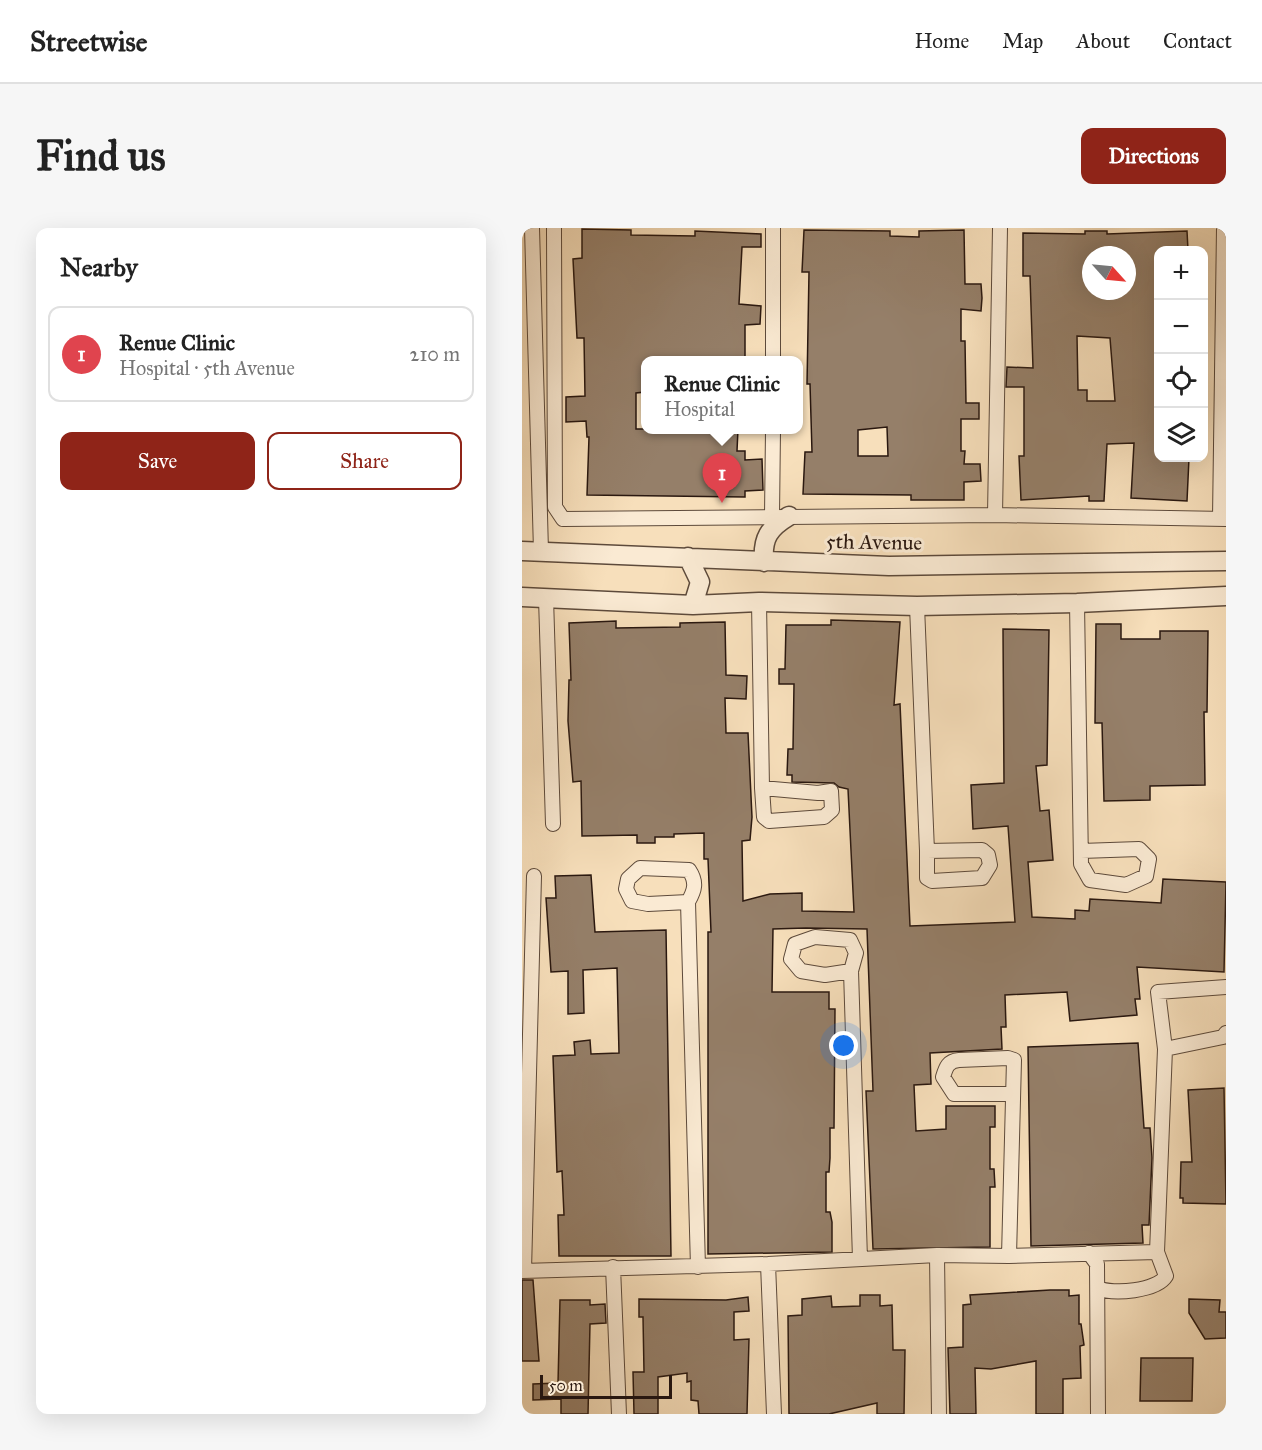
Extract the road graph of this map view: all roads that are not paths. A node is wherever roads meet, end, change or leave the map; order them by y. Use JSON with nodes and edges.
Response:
{"nodes":[{"id":1,"x":532,"y":228,"type":"edge"},
{"id":2,"x":554,"y":228,"type":"edge"},
{"id":3,"x":773,"y":228,"type":"edge"},
{"id":4,"x":1000,"y":228,"type":"edge"},
{"id":5,"x":1224,"y":228,"type":"edge"},
{"id":6,"x":773,"y":356,"type":"edge"},
{"id":7,"x":773,"y":434,"type":"edge"},
{"id":8,"x":995,"y":515,"type":"junction"},
{"id":9,"x":781,"y":516,"type":"junction"},
{"id":10,"x":1223,"y":518,"type":"edge"},
{"id":11,"x":522,"y":551,"type":"edge"},
{"id":12,"x":541,"y":552,"type":"junction"},
{"id":13,"x":688,"y":557,"type":"junction"},
{"id":14,"x":1226,"y":561,"type":"edge"},
{"id":15,"x":764,"y":562,"type":"junction"},
{"id":16,"x":1226,"y":596,"type":"edge"},
{"id":17,"x":522,"y":597,"type":"edge"},
{"id":18,"x":546,"y":598,"type":"junction"},
{"id":19,"x":759,"y":602,"type":"junction"},
{"id":20,"x":1077,"y":603,"type":"junction"},
{"id":21,"x":693,"y":605,"type":"junction"},
{"id":22,"x":917,"y":606,"type":"junction"},
{"id":23,"x":762,"y":788,"type":"junction"},
{"id":24,"x":553,"y":824,"type":"dead end"},
{"id":25,"x":927,"y":851,"type":"junction"},
{"id":26,"x":1081,"y":851,"type":"junction"},
{"id":27,"x":534,"y":876,"type":"dead end"},
{"id":28,"x":688,"y":902,"type":"junction"},
{"id":29,"x":850,"y":970,"type":"junction"},
{"id":30,"x":1226,"y":987,"type":"edge"},
{"id":31,"x":1226,"y":1032,"type":"edge"},
{"id":32,"x":1165,"y":1049,"type":"junction"},
{"id":33,"x":1012,"y":1094,"type":"junction"},
{"id":34,"x":1157,"y":1252,"type":"junction"},
{"id":35,"x":1089,"y":1253,"type":"junction"},
{"id":36,"x":937,"y":1255,"type":"junction"},
{"id":37,"x":1009,"y":1256,"type":"junction"},
{"id":38,"x":860,"y":1258,"type":"junction"},
{"id":39,"x":768,"y":1264,"type":"junction"},
{"id":40,"x":613,"y":1267,"type":"junction"},
{"id":41,"x":698,"y":1267,"type":"junction"},
{"id":42,"x":523,"y":1271,"type":"edge"},
{"id":43,"x":1098,"y":1288,"type":"junction"},
{"id":44,"x":619,"y":1414,"type":"edge"},
{"id":45,"x":774,"y":1414,"type":"edge"},
{"id":46,"x":939,"y":1414,"type":"edge"},
{"id":47,"x":1098,"y":1414,"type":"edge"}],
"edges":[{"from":1,"to":12,"type":"street"},
{"from":2,"to":9,"type":"street"},
{"from":3,"to":6,"type":"street"},
{"from":4,"to":8,"type":"street"},
{"from":5,"to":10,"type":"street"},
{"from":7,"to":9,"type":"street"},
{"from":8,"to":9,"type":"street"},
{"from":8,"to":10,"type":"street"},
{"from":9,"to":15,"type":"street"},
{"from":11,"to":12,"type":"street","name":"5th Avenue"},
{"from":12,"to":13,"type":"street","name":"5th Avenue"},
{"from":13,"to":15,"type":"street","name":"5th Avenue"},
{"from":13,"to":21,"type":"street"},
{"from":14,"to":15,"type":"street","name":"5th Avenue"},
{"from":16,"to":20,"type":"street"},
{"from":17,"to":18,"type":"street"},
{"from":18,"to":21,"type":"street"},
{"from":18,"to":24,"type":"street"},
{"from":19,"to":21,"type":"street"},
{"from":19,"to":22,"type":"street"},
{"from":19,"to":23,"type":"street"},
{"from":20,"to":22,"type":"street"},
{"from":20,"to":26,"type":"street"},
{"from":22,"to":25,"type":"street"},
{"from":23,"to":23,"type":"street"},
{"from":25,"to":25,"type":"street"},
{"from":26,"to":26,"type":"street"},
{"from":27,"to":42,"type":"street"},
{"from":28,"to":28,"type":"street"},
{"from":28,"to":41,"type":"street"},
{"from":29,"to":29,"type":"street"},
{"from":29,"to":38,"type":"street"},
{"from":30,"to":32,"type":"street"},
{"from":31,"to":32,"type":"street"},
{"from":32,"to":34,"type":"street"},
{"from":33,"to":33,"type":"street"},
{"from":33,"to":37,"type":"street"},
{"from":34,"to":35,"type":"street"},
{"from":34,"to":43,"type":"street"},
{"from":35,"to":37,"type":"street"},
{"from":35,"to":43,"type":"street"},
{"from":36,"to":37,"type":"street"},
{"from":36,"to":38,"type":"street"},
{"from":36,"to":46,"type":"street"},
{"from":38,"to":39,"type":"street"},
{"from":39,"to":41,"type":"street"},
{"from":39,"to":45,"type":"street"},
{"from":40,"to":41,"type":"street"},
{"from":40,"to":42,"type":"street"},
{"from":40,"to":44,"type":"street"},
{"from":43,"to":47,"type":"street"}]}
